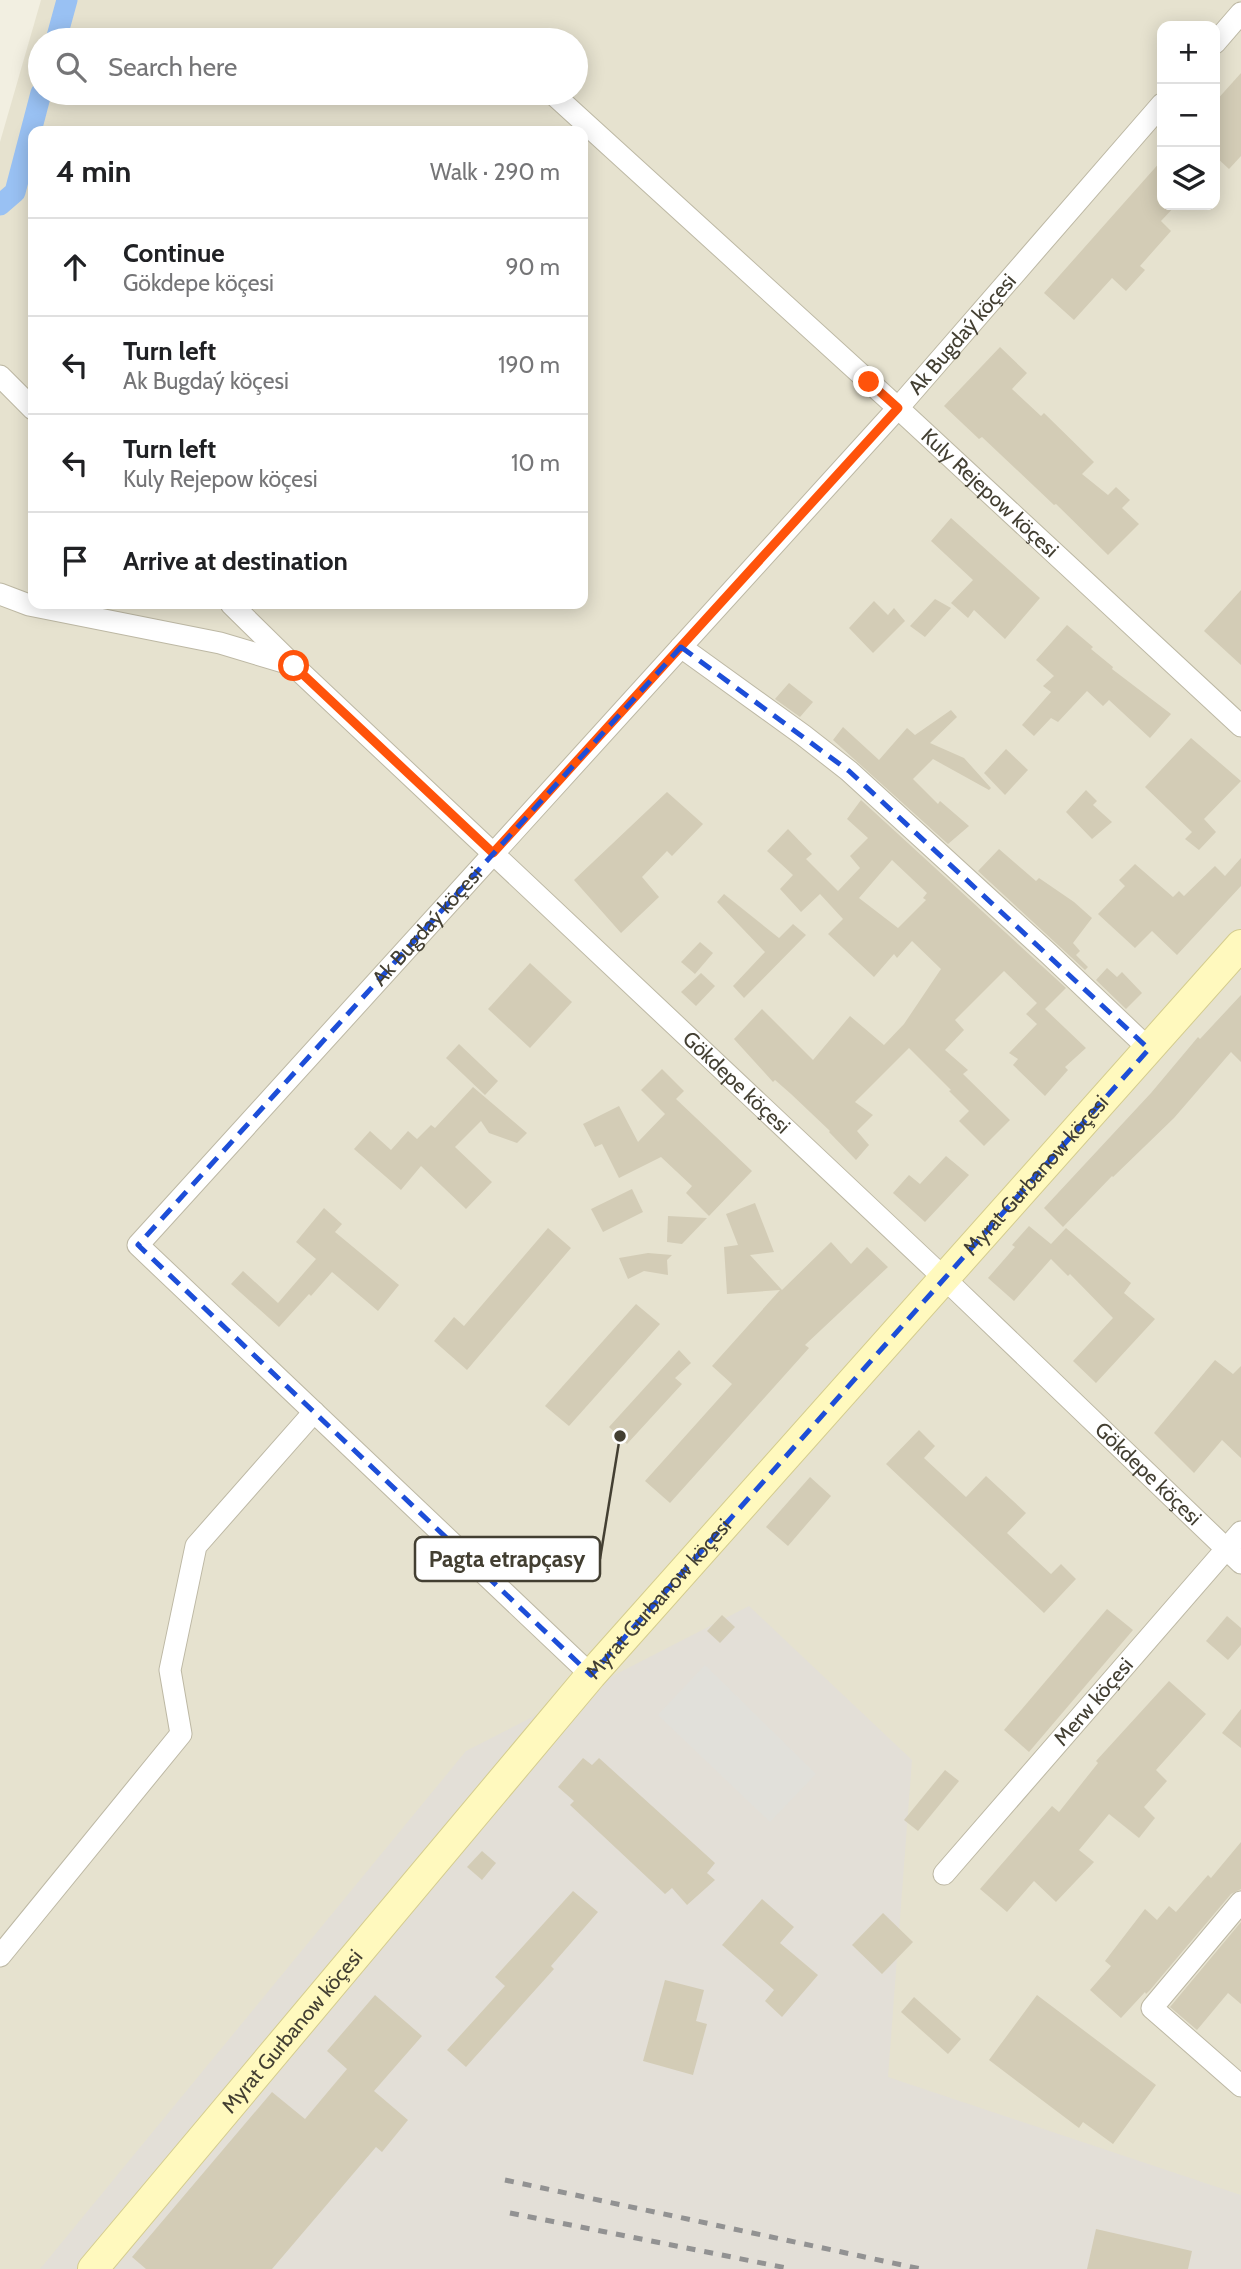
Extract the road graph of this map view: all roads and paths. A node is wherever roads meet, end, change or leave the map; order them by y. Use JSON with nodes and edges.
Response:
{"nodes":[{"id":1,"x":1241,"y":13,"type":"edge"},
{"id":2,"x":1220,"y":37,"type":"edge"},
{"id":3,"x":565,"y":105,"type":"edge"},
{"id":4,"x":1157,"y":110,"type":"edge"},
{"id":5,"x":0,"y":376,"type":"edge"},
{"id":6,"x":28,"y":404,"type":"edge"},
{"id":7,"x":898,"y":408,"type":"junction"},
{"id":8,"x":0,"y":594,"type":"edge"},
{"id":9,"x":28,"y":605,"type":"edge"},
{"id":10,"x":49,"y":609,"type":"edge"},
{"id":11,"x":236,"y":609,"type":"edge"},
{"id":12,"x":681,"y":647,"type":"junction"},
{"id":13,"x":294,"y":666,"type":"junction"},
{"id":14,"x":1241,"y":726,"type":"edge"},
{"id":15,"x":493,"y":853,"type":"junction"},
{"id":16,"x":1241,"y":944,"type":"edge"},
{"id":17,"x":1149,"y":1049,"type":"junction"},
{"id":18,"x":945,"y":1279,"type":"junction"},
{"id":19,"x":314,"y":1412,"type":"junction"},
{"id":20,"x":1241,"y":1532,"type":"edge"},
{"id":21,"x":1233,"y":1556,"type":"edge"},
{"id":22,"x":591,"y":1675,"type":"junction"},
{"id":23,"x":944,"y":1874,"type":"dead end"},
{"id":24,"x":1241,"y":1902,"type":"edge"},
{"id":25,"x":0,"y":1956,"type":"edge"},
{"id":26,"x":1241,"y":2086,"type":"edge"},
{"id":27,"x":93,"y":2269,"type":"edge"}],
"edges":[{"from":1,"to":2,"type":"street"},
{"from":3,"to":7,"type":"street","name":"Kuly Rejepow köçesi"},
{"from":4,"to":7,"type":"street","name":"Ak Bugdaý köçesi"},
{"from":5,"to":6,"type":"street"},
{"from":7,"to":12,"type":"street","name":"Ak Bugdaý köçesi"},
{"from":7,"to":14,"type":"street","name":"Kuly Rejepow köçesi"},
{"from":8,"to":9,"type":"street"},
{"from":10,"to":13,"type":"street"},
{"from":11,"to":13,"type":"street","name":"Gökdepe köçesi"},
{"from":12,"to":15,"type":"street","name":"Ak Bugdaý köçesi"},
{"from":12,"to":17,"type":"street"},
{"from":13,"to":15,"type":"street","name":"Gökdepe köçesi"},
{"from":15,"to":18,"type":"street","name":"Gökdepe köçesi"},
{"from":15,"to":19,"type":"street","name":"Ak Bugdaý köçesi"},
{"from":16,"to":17,"type":"street","name":"Myrat Gurbanow köçesi"},
{"from":17,"to":18,"type":"street","name":"Myrat Gurbanow köçesi"},
{"from":18,"to":21,"type":"street","name":"Gökdepe köçesi"},
{"from":18,"to":22,"type":"street","name":"Myrat Gurbanow köçesi"},
{"from":19,"to":22,"type":"street"},
{"from":19,"to":25,"type":"street"},
{"from":20,"to":21,"type":"street","name":"Merw köçesi"},
{"from":21,"to":23,"type":"street","name":"Merw köçesi"},
{"from":22,"to":27,"type":"street","name":"Myrat Gurbanow köçesi"},
{"from":24,"to":26,"type":"street"}]}
